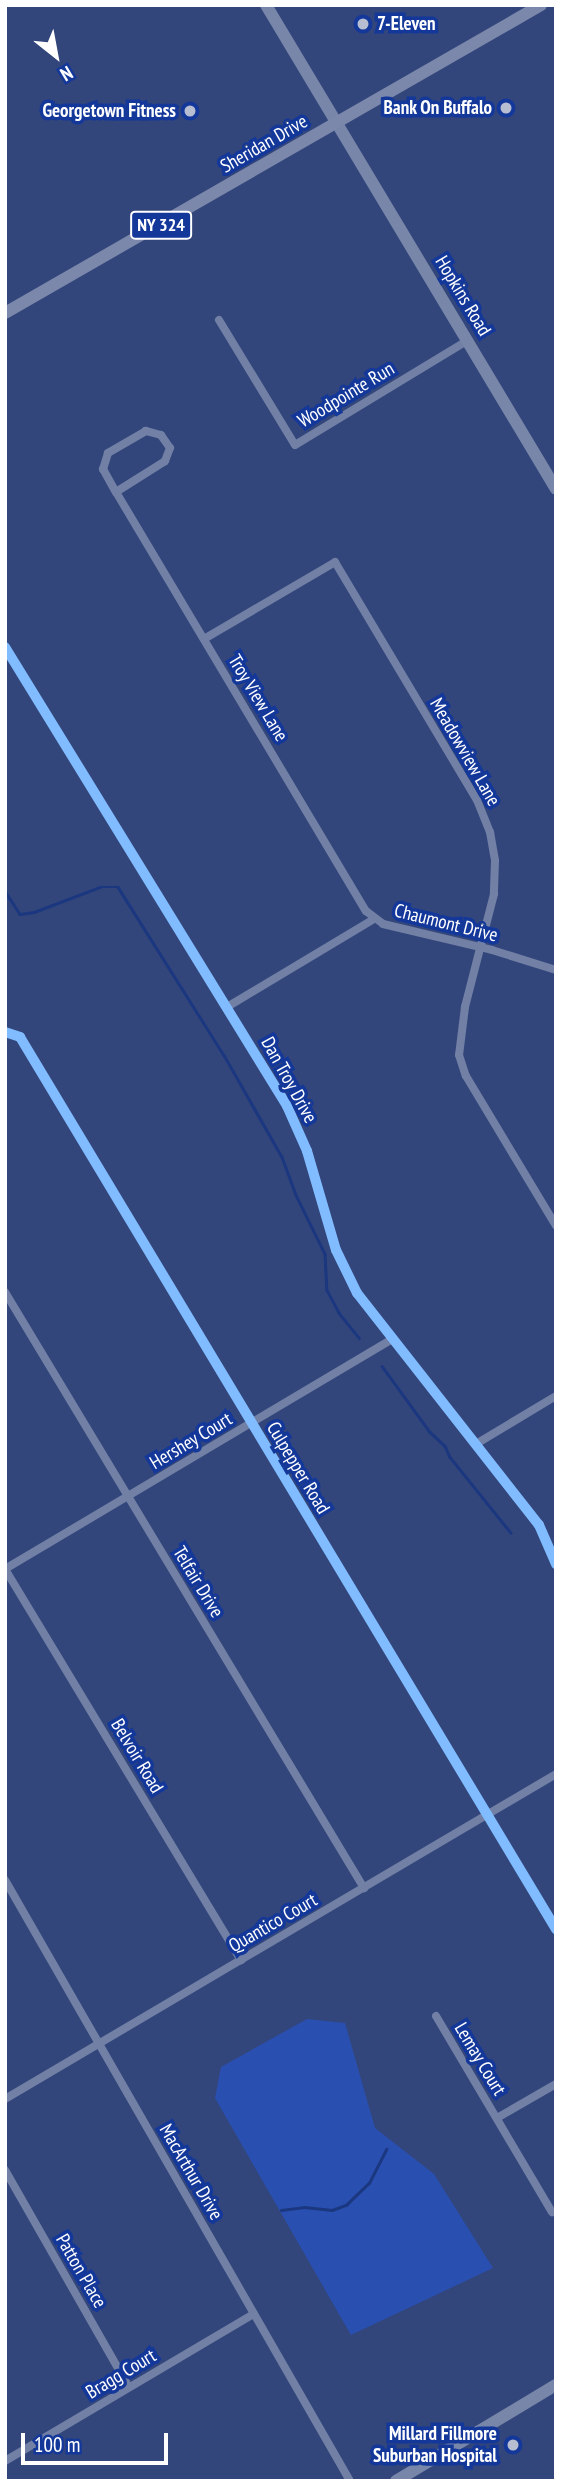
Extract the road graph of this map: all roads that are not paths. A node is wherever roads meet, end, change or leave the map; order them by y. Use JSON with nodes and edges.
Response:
{"nodes":[{"id":1,"x":266,"y":5,"type":"edge"},
{"id":2,"x":541,"y":5,"type":"edge"},
{"id":3,"x":338,"y":123,"type":"junction"},
{"id":4,"x":5,"y":313,"type":"edge"},
{"id":5,"x":219,"y":320,"type":"dead end"},
{"id":6,"x":467,"y":341,"type":"junction"},
{"id":7,"x":556,"y":489,"type":"edge"},
{"id":8,"x":116,"y":492,"type":"junction"},
{"id":9,"x":204,"y":639,"type":"junction"},
{"id":10,"x":5,"y":647,"type":"edge"},
{"id":11,"x":374,"y":919,"type":"junction"},
{"id":12,"x":481,"y":947,"type":"junction"},
{"id":13,"x":556,"y":970,"type":"edge"},
{"id":14,"x":227,"y":1007,"type":"junction"},
{"id":15,"x":5,"y":1032,"type":"edge"},
{"id":16,"x":556,"y":1226,"type":"edge"},
{"id":17,"x":5,"y":1292,"type":"edge"},
{"id":18,"x":391,"y":1339,"type":"junction"},
{"id":19,"x":556,"y":1396,"type":"edge"},
{"id":20,"x":250,"y":1423,"type":"junction"},
{"id":21,"x":477,"y":1444,"type":"junction"},
{"id":22,"x":128,"y":1496,"type":"junction"},
{"id":23,"x":556,"y":1564,"type":"edge"},
{"id":24,"x":5,"y":1569,"type":"edge"},
{"id":25,"x":556,"y":1774,"type":"edge"},
{"id":26,"x":488,"y":1815,"type":"junction"},
{"id":27,"x":5,"y":1880,"type":"edge"},
{"id":28,"x":364,"y":1888,"type":"junction"},
{"id":29,"x":556,"y":1929,"type":"edge"},
{"id":30,"x":241,"y":1960,"type":"junction"},
{"id":31,"x":436,"y":2016,"type":"dead end"},
{"id":32,"x":97,"y":2044,"type":"junction"},
{"id":33,"x":556,"y":2084,"type":"edge"},
{"id":34,"x":5,"y":2099,"type":"edge"},
{"id":35,"x":497,"y":2118,"type":"junction"},
{"id":36,"x":5,"y":2170,"type":"edge"},
{"id":37,"x":552,"y":2212,"type":"dead end"},
{"id":38,"x":254,"y":2314,"type":"junction"},
{"id":39,"x":556,"y":2385,"type":"edge"},
{"id":40,"x":129,"y":2387,"type":"junction"},
{"id":41,"x":6,"y":2460,"type":"edge"},
{"id":42,"x":350,"y":2481,"type":"edge"},
{"id":43,"x":396,"y":2481,"type":"edge"}],
"edges":[{"from":1,"to":3,"type":"street","name":"Hopkins Road"},
{"from":2,"to":3,"type":"main road","name":"Sheridan Drive","number":"NY 324"},
{"from":3,"to":4,"type":"main road","name":"Sheridan Drive","number":"NY 324"},
{"from":3,"to":6,"type":"street","name":"Hopkins Road"},
{"from":5,"to":6,"type":"street","name":"Woodpointe Run"},
{"from":6,"to":7,"type":"street","name":"Hopkins Road"},
{"from":8,"to":8,"type":"street","name":"Troy View Lane"},
{"from":8,"to":9,"type":"street","name":"Troy View Lane"},
{"from":9,"to":11,"type":"street","name":"Troy View Lane"},
{"from":9,"to":12,"type":"street","name":"Meadowview Lane"},
{"from":10,"to":14,"type":"street","name":"Dan Troy Drive"},
{"from":11,"to":12,"type":"street","name":"Chaumont Drive"},
{"from":11,"to":14,"type":"street","name":"Chaumont Drive"},
{"from":12,"to":13,"type":"street","name":"Chaumont Drive"},
{"from":12,"to":16,"type":"street","name":"Meadowview Lane"},
{"from":14,"to":18,"type":"street","name":"Dan Troy Drive"},
{"from":15,"to":20,"type":"street","name":"Culpepper Road"},
{"from":17,"to":22,"type":"street","name":"Telfair Drive"},
{"from":18,"to":20,"type":"street","name":"Hershey Court"},
{"from":18,"to":21,"type":"street","name":"Dan Troy Drive"},
{"from":19,"to":21,"type":"street"},
{"from":20,"to":22,"type":"street","name":"Hershey Court"},
{"from":20,"to":26,"type":"street","name":"Culpepper Road"},
{"from":21,"to":23,"type":"street","name":"Dan Troy Drive"},
{"from":22,"to":24,"type":"street","name":"Hershey Court"},
{"from":22,"to":28,"type":"street","name":"Telfair Drive"},
{"from":24,"to":30,"type":"street","name":"Belvoir Road"},
{"from":25,"to":26,"type":"street","name":"Quantico Court"},
{"from":26,"to":28,"type":"street","name":"Quantico Court"},
{"from":26,"to":29,"type":"street","name":"Culpepper Road"},
{"from":27,"to":32,"type":"street","name":"MacArthur Drive"},
{"from":28,"to":30,"type":"street","name":"Quantico Court"},
{"from":30,"to":32,"type":"street","name":"Quantico Court"},
{"from":31,"to":35,"type":"street","name":"Lemay Court"},
{"from":32,"to":34,"type":"street","name":"Quantico Court"},
{"from":32,"to":38,"type":"street","name":"MacArthur Drive"},
{"from":33,"to":35,"type":"street","name":"Lemay Court"},
{"from":35,"to":37,"type":"street","name":"Lemay Court"},
{"from":36,"to":40,"type":"street","name":"Patton Place"},
{"from":38,"to":40,"type":"street","name":"Bragg Court"},
{"from":38,"to":42,"type":"street","name":"MacArthur Drive"},
{"from":39,"to":43,"type":"street"},
{"from":40,"to":41,"type":"street","name":"Bragg Court"}]}
